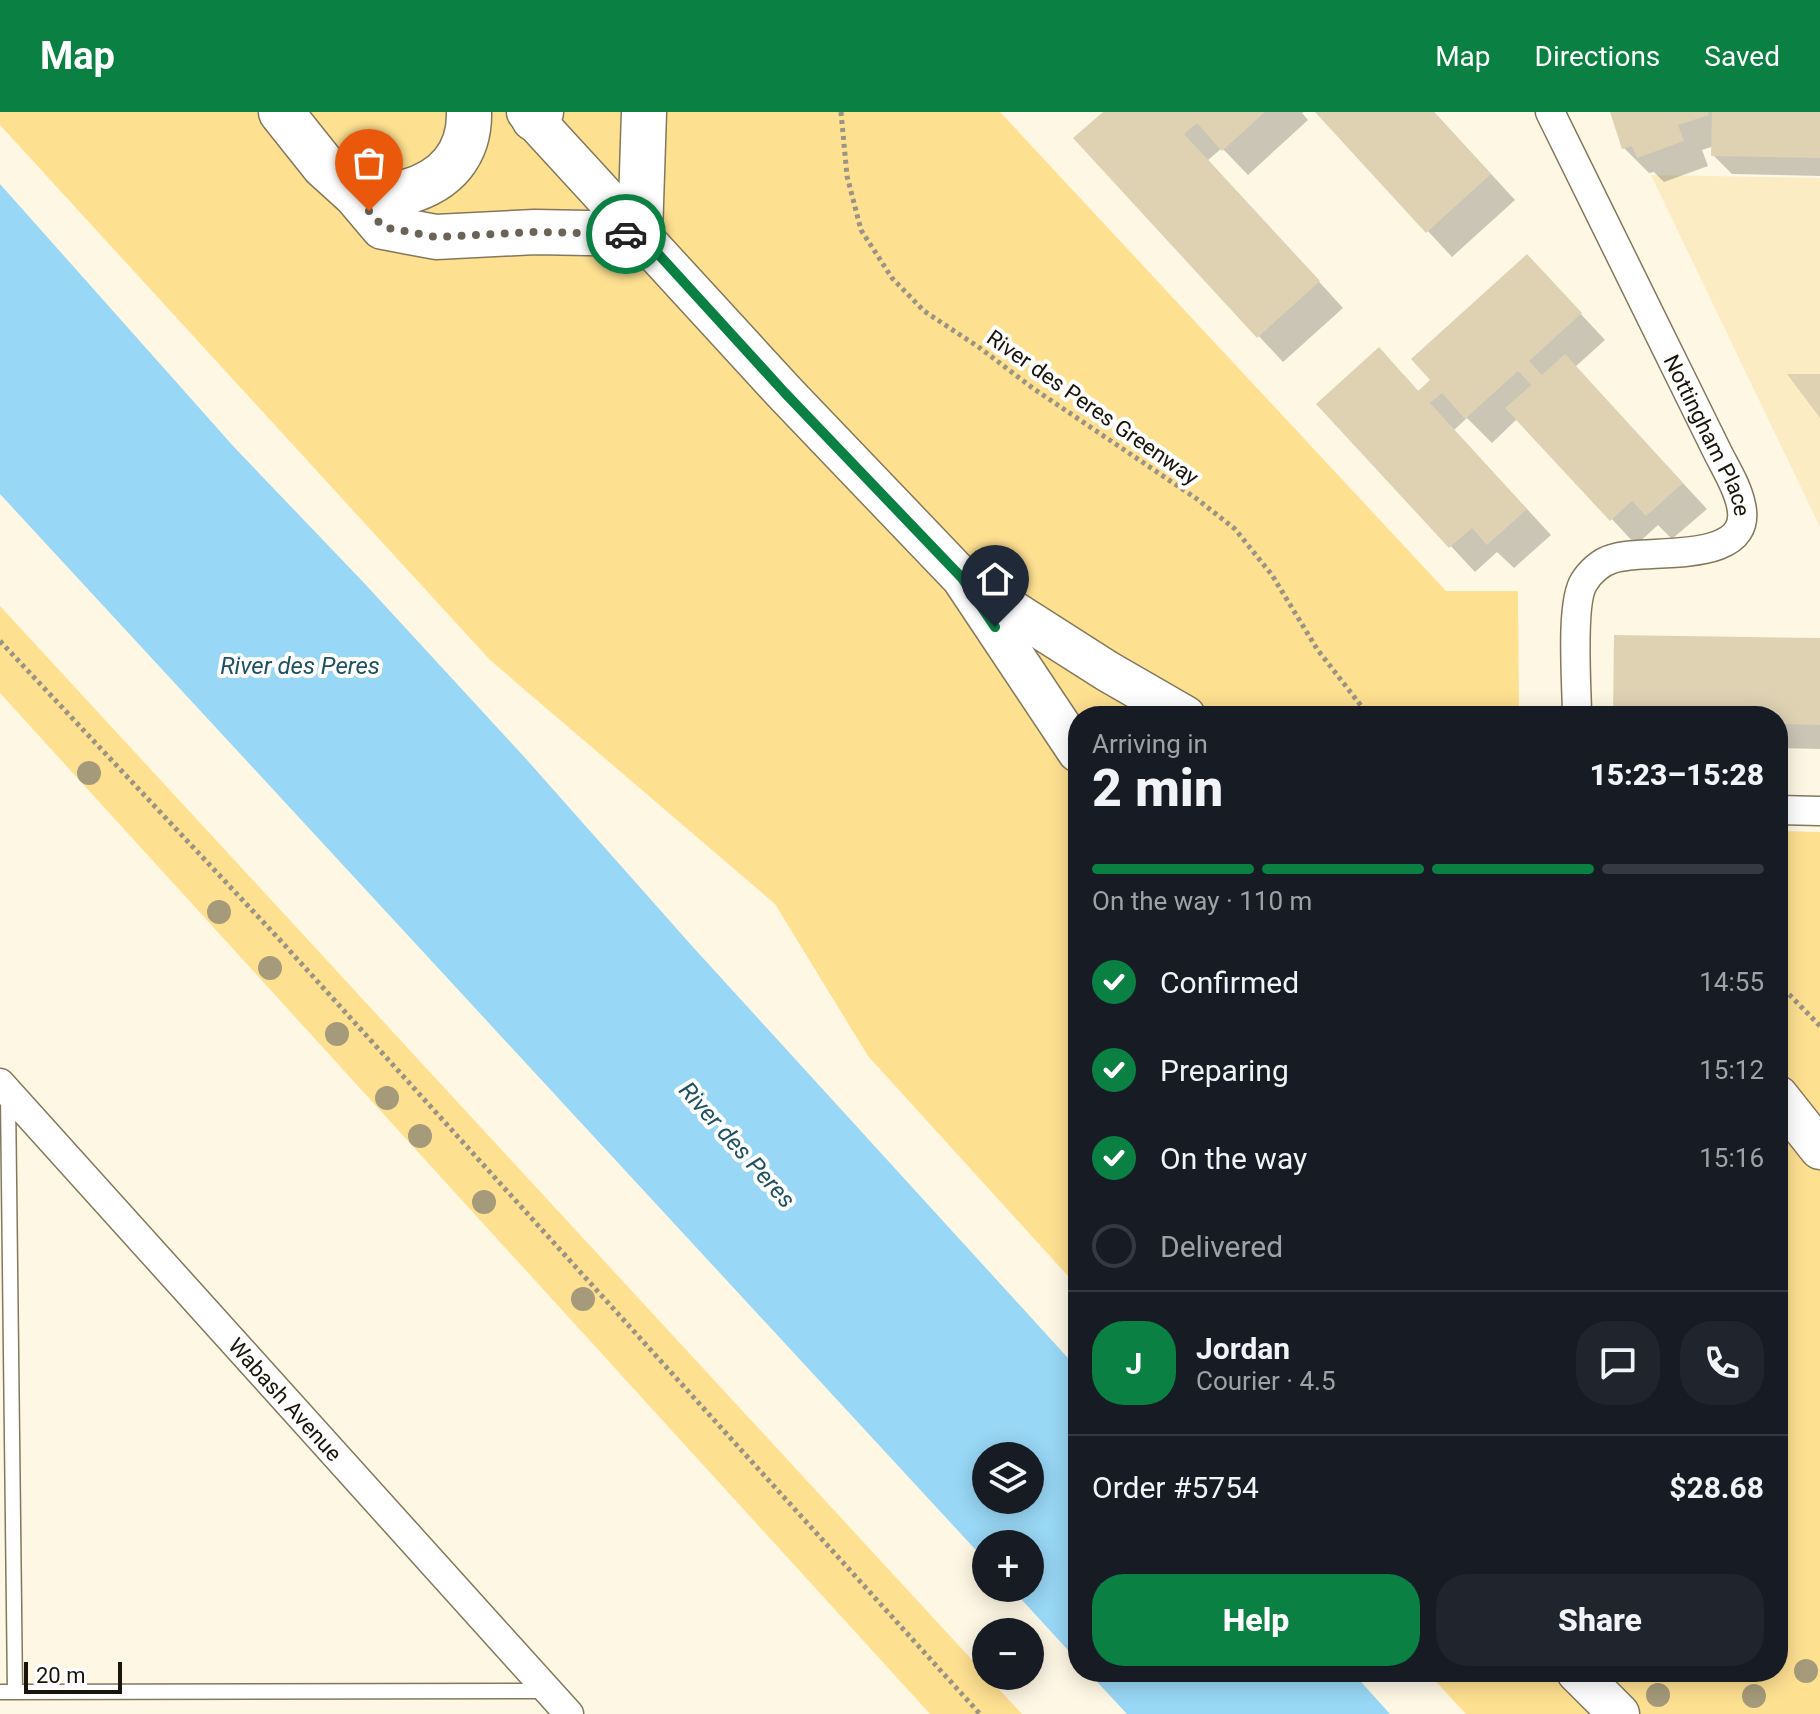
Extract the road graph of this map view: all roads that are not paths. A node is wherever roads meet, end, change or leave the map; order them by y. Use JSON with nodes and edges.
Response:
{"nodes":[{"id":1,"x":281,"y":112,"type":"edge"},
{"id":2,"x":469,"y":112,"type":"edge"},
{"id":3,"x":644,"y":112,"type":"edge"},
{"id":4,"x":1550,"y":112,"type":"edge"},
{"id":5,"x":534,"y":114,"type":"edge"},
{"id":6,"x":356,"y":195,"type":"junction"},
{"id":7,"x":640,"y":234,"type":"junction"},
{"id":8,"x":962,"y":578,"type":"junction"},
{"id":9,"x":1168,"y":706,"type":"edge"},
{"id":10,"x":1577,"y":706,"type":"edge"},
{"id":11,"x":1068,"y":737,"type":"edge"},
{"id":12,"x":1788,"y":810,"type":"edge"},
{"id":13,"x":1820,"y":811,"type":"edge"},
{"id":14,"x":4,"y":1088,"type":"edge"},
{"id":15,"x":1788,"y":1109,"type":"edge"},
{"id":16,"x":1820,"y":1149,"type":"edge"},
{"id":17,"x":1587,"y":1682,"type":"edge"},
{"id":18,"x":548,"y":1691,"type":"junction"},
{"id":19,"x":8,"y":1692,"type":"edge"},
{"id":20,"x":569,"y":1714,"type":"edge"},
{"id":21,"x":1619,"y":1714,"type":"edge"}],
"edges":[{"from":1,"to":6,"type":"main road"},
{"from":2,"to":6,"type":"main road"},
{"from":3,"to":7,"type":"main road"},
{"from":4,"to":10,"type":"street","name":"Nottingham Place"},
{"from":5,"to":7,"type":"main road"},
{"from":6,"to":7,"type":"main road"},
{"from":7,"to":8,"type":"main road"},
{"from":8,"to":9,"type":"main road"},
{"from":8,"to":11,"type":"main road"},
{"from":12,"to":13,"type":"street"},
{"from":14,"to":18,"type":"street","name":"Wabash Avenue"},
{"from":14,"to":19,"type":"lane"},
{"from":15,"to":16,"type":"main road"},
{"from":17,"to":21,"type":"main road"},
{"from":18,"to":19,"type":"lane"},
{"from":18,"to":20,"type":"street","name":"Wabash Avenue"}]}
